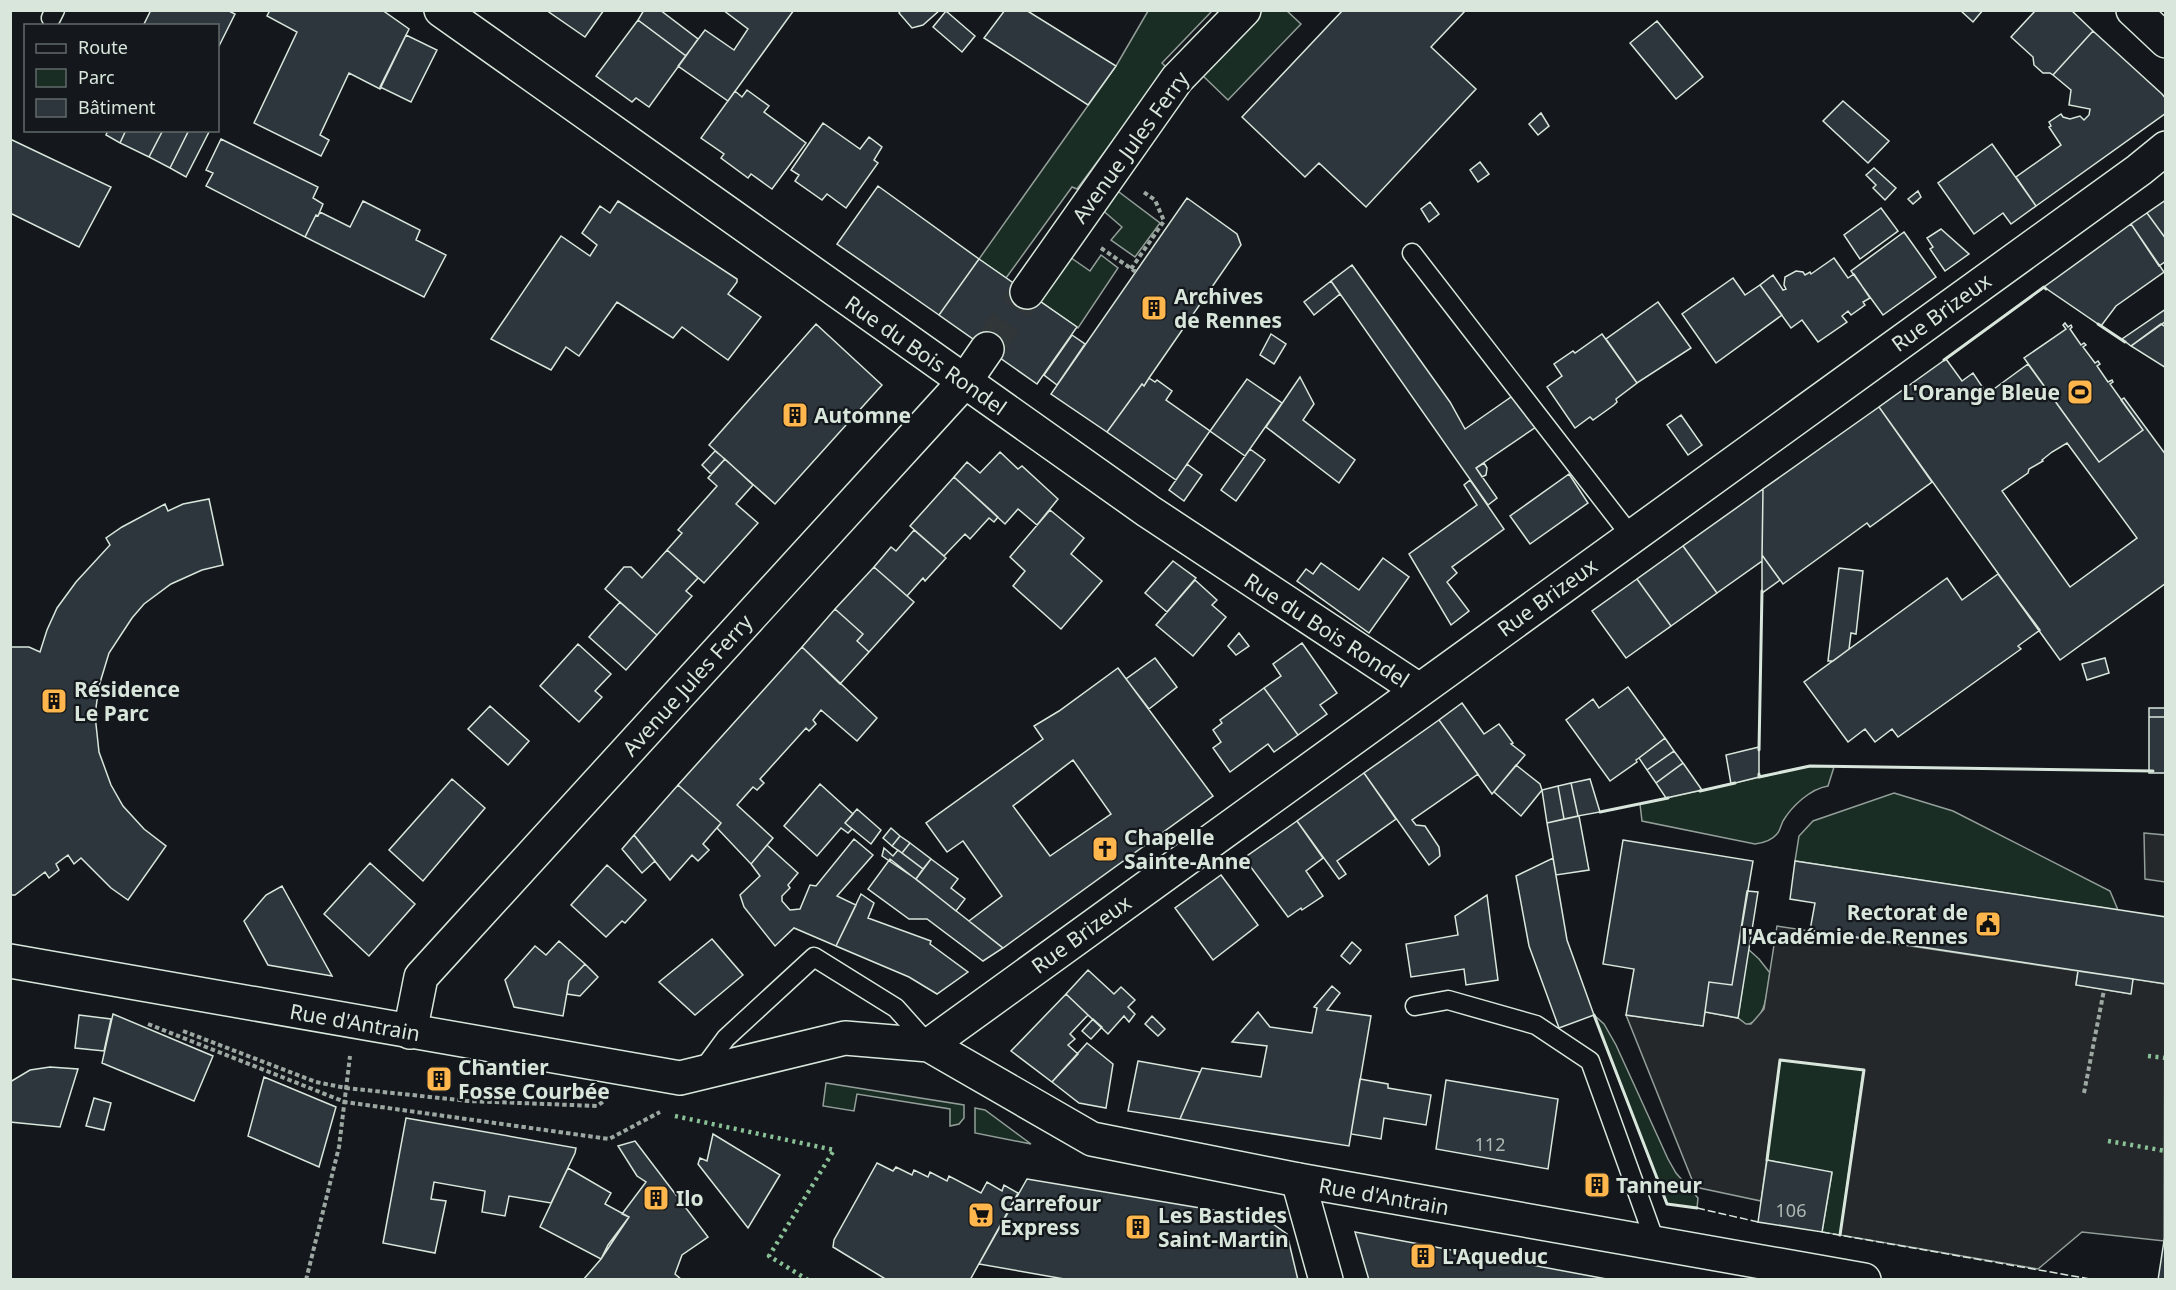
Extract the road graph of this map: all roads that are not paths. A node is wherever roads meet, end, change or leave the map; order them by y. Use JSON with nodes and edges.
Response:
{"nodes":[{"id":1,"x":441,"y":10,"type":"edge"},
{"id":2,"x":1244,"y":10,"type":"edge"},
{"id":3,"x":2133,"y":10,"type":"edge"},
{"id":4,"x":2166,"y":41,"type":"edge"},
{"id":5,"x":2166,"y":148,"type":"edge"},
{"id":6,"x":1412,"y":253,"type":"dead end"},
{"id":7,"x":1027,"y":292,"type":"tunnel mouth"},
{"id":8,"x":987,"y":349,"type":"tunnel mouth"},
{"id":9,"x":965,"y":381,"type":"junction"},
{"id":10,"x":1631,"y":536,"type":"junction"},
{"id":11,"x":1419,"y":690,"type":"junction"},
{"id":12,"x":10,"y":961,"type":"edge"},
{"id":13,"x":1415,"y":1006,"type":"dead end"},
{"id":14,"x":410,"y":1032,"type":"junction"},
{"id":15,"x":929,"y":1045,"type":"junction"},
{"id":16,"x":690,"y":1075,"type":"junction"},
{"id":17,"x":1298,"y":1180,"type":"junction"},
{"id":18,"x":1656,"y":1244,"type":"junction"},
{"id":19,"x":1326,"y":1280,"type":"edge"},
{"id":20,"x":1863,"y":1280,"type":"edge"}],
"edges":[{"from":1,"to":9,"type":"street","name":"Rue du Bois Rondel"},
{"from":2,"to":7,"type":"street","name":"Avenue Jules Ferry"},
{"from":3,"to":4,"type":"street"},
{"from":5,"to":10,"type":"street","name":"Rue Brizeux"},
{"from":6,"to":10,"type":"lane"},
{"from":8,"to":9,"type":"street","name":"Avenue Jules Ferry"},
{"from":9,"to":11,"type":"street","name":"Rue du Bois Rondel"},
{"from":9,"to":14,"type":"street","name":"Avenue Jules Ferry"},
{"from":10,"to":11,"type":"street","name":"Rue Brizeux"},
{"from":11,"to":15,"type":"street","name":"Rue Brizeux"},
{"from":12,"to":14,"type":"street","name":"Rue d'Antrain"},
{"from":13,"to":18,"type":"lane"},
{"from":14,"to":16,"type":"street","name":"Rue d'Antrain"},
{"from":15,"to":16,"type":"street","name":"Rue d'Antrain"},
{"from":15,"to":16,"type":"lane","name":"Rue d'Antrain"},
{"from":15,"to":17,"type":"street","name":"Rue d'Antrain"},
{"from":17,"to":18,"type":"street","name":"Rue d'Antrain"},
{"from":17,"to":19,"type":"street"},
{"from":18,"to":20,"type":"street","name":"Rue d'Antrain"}]}
